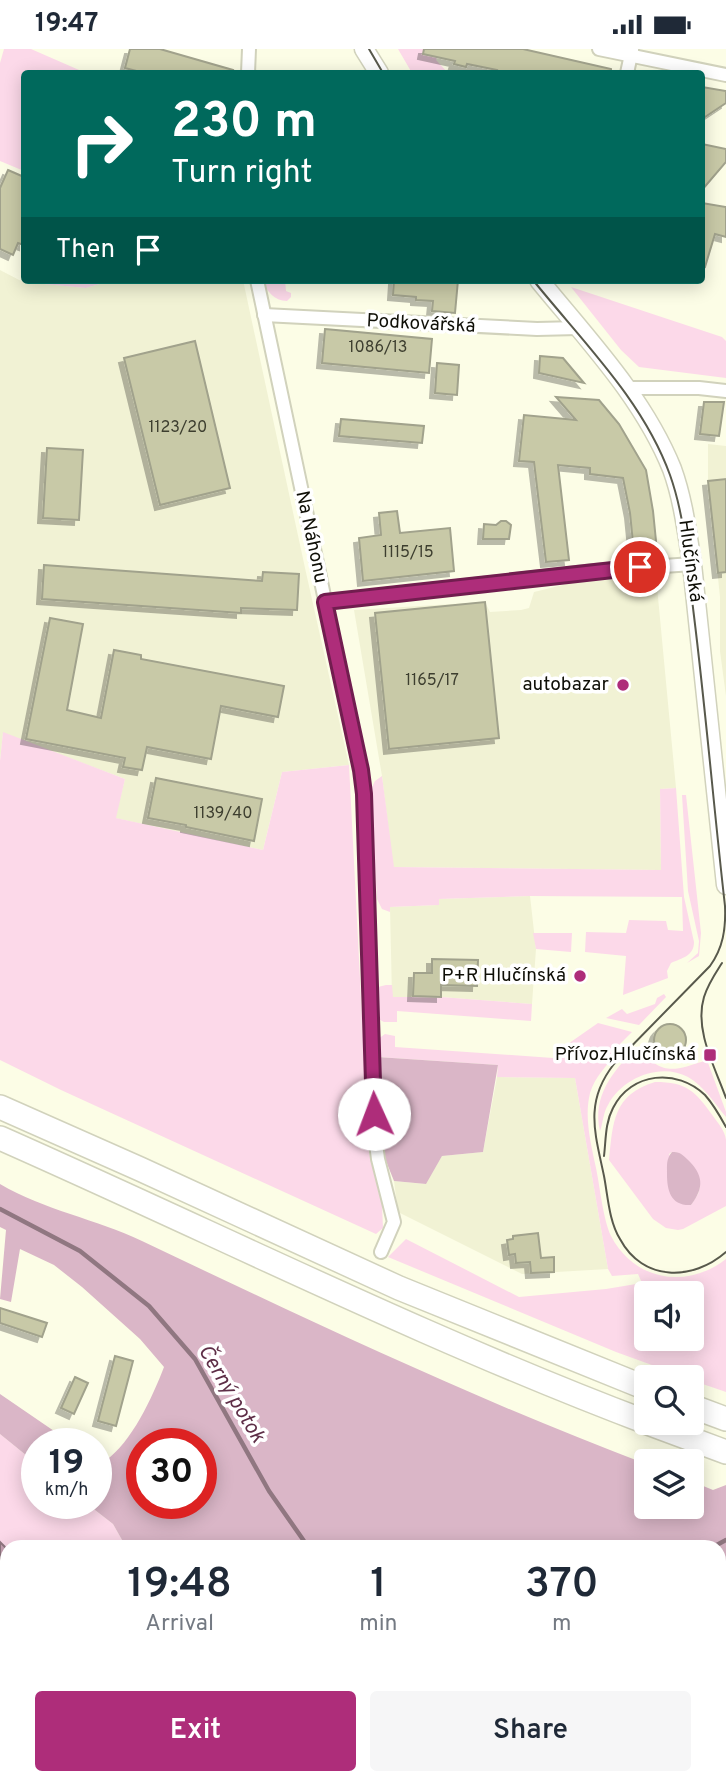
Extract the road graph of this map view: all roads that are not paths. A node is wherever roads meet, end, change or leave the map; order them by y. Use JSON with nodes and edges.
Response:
{"nodes":[{"id":1,"x":249,"y":49,"type":"edge"},
{"id":2,"x":365,"y":49,"type":"edge"},
{"id":3,"x":598,"y":49,"type":"edge"},
{"id":4,"x":631,"y":53,"type":"edge"},
{"id":5,"x":247,"y":70,"type":"edge"},
{"id":6,"x":377,"y":70,"type":"edge"},
{"id":7,"x":704,"y":70,"type":"edge"},
{"id":8,"x":705,"y":70,"type":"edge"},
{"id":9,"x":726,"y":75,"type":"edge"},
{"id":10,"x":258,"y":284,"type":"edge"},
{"id":11,"x":542,"y":284,"type":"edge"},
{"id":12,"x":264,"y":315,"type":"junction"},
{"id":13,"x":578,"y":328,"type":"junction"},
{"id":14,"x":626,"y":388,"type":"junction"},
{"id":15,"x":726,"y":391,"type":"edge"},
{"id":16,"x":692,"y":564,"type":"junction"},
{"id":17,"x":325,"y":602,"type":"junction"},
{"id":18,"x":726,"y":885,"type":"edge"},
{"id":19,"x":0,"y":1107,"type":"edge"},
{"id":20,"x":0,"y":1139,"type":"edge"},
{"id":21,"x":381,"y":1252,"type":"dead end"},
{"id":22,"x":634,"y":1383,"type":"edge"},
{"id":23,"x":704,"y":1411,"type":"edge"},
{"id":24,"x":634,"y":1417,"type":"edge"},
{"id":25,"x":726,"y":1419,"type":"edge"},
{"id":26,"x":681,"y":1435,"type":"edge"},
{"id":27,"x":726,"y":1452,"type":"edge"}],
"edges":[{"from":1,"to":5,"type":"street"},
{"from":2,"to":6,"type":"street"},
{"from":3,"to":4,"type":"street"},
{"from":4,"to":7,"type":"street"},
{"from":8,"to":9,"type":"street"},
{"from":10,"to":12,"type":"street","name":"Na Náhonu"},
{"from":11,"to":13,"type":"street","name":"Hlučínská"},
{"from":12,"to":13,"type":"street","name":"Podkovářská"},
{"from":12,"to":17,"type":"street","name":"Na Náhonu"},
{"from":13,"to":14,"type":"street","name":"Hlučínská"},
{"from":14,"to":15,"type":"street"},
{"from":14,"to":16,"type":"street","name":"Hlučínská"},
{"from":16,"to":17,"type":"street"},
{"from":16,"to":18,"type":"street","name":"Hlučínská"},
{"from":17,"to":21,"type":"street","name":"Na Náhonu"},
{"from":19,"to":22,"type":"highway"},
{"from":20,"to":24,"type":"highway"},
{"from":23,"to":25,"type":"highway"},
{"from":26,"to":27,"type":"highway"}]}
